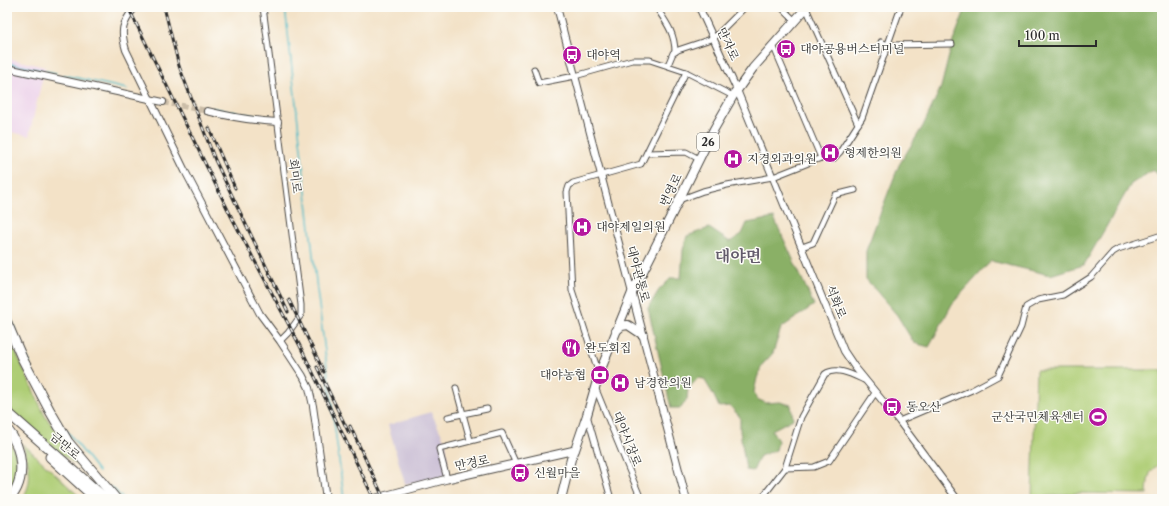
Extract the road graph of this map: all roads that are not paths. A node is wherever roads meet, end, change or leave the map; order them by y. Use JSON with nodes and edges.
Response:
{"nodes":[{"id":1,"x":135,"y":7,"type":"edge"},
{"id":2,"x":263,"y":7,"type":"edge"},
{"id":3,"x":558,"y":7,"type":"edge"},
{"id":4,"x":656,"y":7,"type":"edge"},
{"id":5,"x":699,"y":7,"type":"edge"},
{"id":6,"x":745,"y":7,"type":"edge"},
{"id":7,"x":781,"y":7,"type":"edge"},
{"id":8,"x":901,"y":7,"type":"edge"},
{"id":9,"x":806,"y":8,"type":"edge"},
{"id":10,"x":795,"y":21,"type":"junction"},
{"id":11,"x":714,"y":38,"type":"junction"},
{"id":12,"x":881,"y":42,"type":"dead end"},
{"id":13,"x":952,"y":44,"type":"dead end"},
{"id":14,"x":774,"y":45,"type":"junction"},
{"id":15,"x":888,"y":45,"type":"junction"},
{"id":16,"x":675,"y":52,"type":"junction"},
{"id":17,"x":668,"y":65,"type":"junction"},
{"id":18,"x":7,"y":68,"type":"edge"},
{"id":19,"x":534,"y":69,"type":"dead end"},
{"id":20,"x":686,"y":72,"type":"junction"},
{"id":21,"x":575,"y":76,"type":"junction"},
{"id":22,"x":735,"y":93,"type":"junction"},
{"id":23,"x":150,"y":99,"type":"junction"},
{"id":24,"x":163,"y":102,"type":"tunnel mouth"},
{"id":25,"x":207,"y":111,"type":"tunnel mouth"},
{"id":26,"x":278,"y":122,"type":"junction"},
{"id":27,"x":858,"y":124,"type":"junction"},
{"id":28,"x":647,"y":153,"type":"junction"},
{"id":29,"x":821,"y":158,"type":"junction"},
{"id":30,"x":699,"y":159,"type":"junction"},
{"id":31,"x":600,"y":175,"type":"junction"},
{"id":32,"x":773,"y":177,"type":"junction"},
{"id":33,"x":856,"y":190,"type":"dead end"},
{"id":34,"x":679,"y":200,"type":"junction"},
{"id":35,"x":1162,"y":235,"type":"edge"},
{"id":36,"x":802,"y":247,"type":"junction"},
{"id":37,"x":632,"y":293,"type":"junction"},
{"id":38,"x":7,"y":323,"type":"edge"},
{"id":39,"x":616,"y":331,"type":"junction"},
{"id":40,"x":643,"y":335,"type":"junction"},
{"id":41,"x":280,"y":340,"type":"junction"},
{"id":42,"x":599,"y":374,"type":"junction"},
{"id":43,"x":864,"y":380,"type":"junction"},
{"id":44,"x":595,"y":386,"type":"junction"},
{"id":45,"x":456,"y":388,"type":"dead end"},
{"id":46,"x":874,"y":393,"type":"junction"},
{"id":47,"x":487,"y":409,"type":"dead end"},
{"id":48,"x":7,"y":412,"type":"edge"},
{"id":49,"x":462,"y":413,"type":"junction"},
{"id":50,"x":587,"y":415,"type":"junction"},
{"id":51,"x":448,"y":417,"type":"dead end"},
{"id":52,"x":7,"y":420,"type":"edge"},
{"id":53,"x":899,"y":422,"type":"junction"},
{"id":54,"x":7,"y":429,"type":"edge"},
{"id":55,"x":470,"y":440,"type":"junction"},
{"id":56,"x":575,"y":450,"type":"junction"},
{"id":57,"x":516,"y":464,"type":"junction"},
{"id":58,"x":785,"y":468,"type":"junction"},
{"id":59,"x":447,"y":479,"type":"junction"},
{"id":60,"x":9,"y":499,"type":"edge"},
{"id":61,"x":96,"y":499,"type":"edge"},
{"id":62,"x":106,"y":499,"type":"edge"},
{"id":63,"x":116,"y":499,"type":"edge"},
{"id":64,"x":326,"y":499,"type":"edge"},
{"id":65,"x":373,"y":499,"type":"edge"},
{"id":66,"x":561,"y":499,"type":"edge"},
{"id":67,"x":565,"y":499,"type":"edge"},
{"id":68,"x":611,"y":499,"type":"edge"},
{"id":69,"x":641,"y":499,"type":"edge"},
{"id":70,"x":686,"y":499,"type":"edge"},
{"id":71,"x":761,"y":499,"type":"edge"},
{"id":72,"x":957,"y":499,"type":"edge"}],
"edges":[{"from":1,"to":23,"type":"street"},
{"from":2,"to":26,"type":"street","name":"회미로"},
{"from":3,"to":21,"type":"street","name":"대야관통로"},
{"from":4,"to":16,"type":"street"},
{"from":5,"to":11,"type":"street","name":"만자로"},
{"from":6,"to":11,"type":"street"},
{"from":7,"to":10,"type":"street"},
{"from":8,"to":15,"type":"street"},
{"from":9,"to":10,"type":"main road","name":"번영로","number":"26"},
{"from":9,"to":27,"type":"street"},
{"from":10,"to":14,"type":"main road","name":"번영로","number":"26"},
{"from":11,"to":16,"type":"street"},
{"from":11,"to":22,"type":"street","name":"만자로"},
{"from":12,"to":15,"type":"street"},
{"from":13,"to":15,"type":"street"},
{"from":14,"to":22,"type":"main road","name":"번영로","number":"26"},
{"from":14,"to":29,"type":"street"},
{"from":15,"to":27,"type":"street"},
{"from":16,"to":17,"type":"street"},
{"from":17,"to":20,"type":"street"},
{"from":17,"to":21,"type":"street"},
{"from":18,"to":23,"type":"street"},
{"from":19,"to":21,"type":"street"},
{"from":20,"to":22,"type":"street"},
{"from":20,"to":28,"type":"street"},
{"from":21,"to":31,"type":"street","name":"대야관통로"},
{"from":22,"to":30,"type":"main road","name":"번영로","number":"26"},
{"from":22,"to":32,"type":"street","name":"석화로"},
{"from":23,"to":24,"type":"street"},
{"from":23,"to":41,"type":"street"},
{"from":25,"to":26,"type":"street"},
{"from":26,"to":41,"type":"street","name":"회미로"},
{"from":27,"to":29,"type":"street"},
{"from":28,"to":30,"type":"street"},
{"from":28,"to":31,"type":"street"},
{"from":29,"to":32,"type":"street"},
{"from":30,"to":34,"type":"main road","name":"번영로","number":"26"},
{"from":31,"to":37,"type":"street","name":"대야관통로"},
{"from":31,"to":42,"type":"street"},
{"from":32,"to":34,"type":"street"},
{"from":32,"to":36,"type":"street","name":"석화로"},
{"from":33,"to":36,"type":"street"},
{"from":34,"to":37,"type":"main road","name":"번영로","number":"26"},
{"from":35,"to":53,"type":"street"},
{"from":36,"to":43,"type":"street","name":"석화로"},
{"from":37,"to":39,"type":"main road","name":"번영로","number":"26"},
{"from":37,"to":40,"type":"main road","name":"대야관통로"},
{"from":38,"to":63,"type":"highway"},
{"from":39,"to":40,"type":"main road"},
{"from":39,"to":42,"type":"main road","name":"번영로","number":"26"},
{"from":40,"to":70,"type":"main road","name":"대야관통로"},
{"from":41,"to":64,"type":"street"},
{"from":42,"to":44,"type":"main road","name":"번영로","number":"26"},
{"from":43,"to":46,"type":"street","name":"석화로"},
{"from":43,"to":58,"type":"street"},
{"from":44,"to":50,"type":"main road","name":"번영로","number":"26"},
{"from":44,"to":69,"type":"street","name":"대야시장로"},
{"from":45,"to":49,"type":"street"},
{"from":46,"to":53,"type":"street","name":"석화로"},
{"from":46,"to":58,"type":"street"},
{"from":47,"to":49,"type":"street"},
{"from":48,"to":62,"type":"highway","name":"금만로"},
{"from":49,"to":51,"type":"street"},
{"from":49,"to":55,"type":"street"},
{"from":50,"to":56,"type":"main road","name":"번영로","number":"26"},
{"from":50,"to":68,"type":"street"},
{"from":52,"to":61,"type":"highway","name":"금만로"},
{"from":53,"to":72,"type":"street","name":"석화로"},
{"from":54,"to":60,"type":"highway"},
{"from":55,"to":57,"type":"street"},
{"from":55,"to":59,"type":"street"},
{"from":56,"to":57,"type":"main road","name":"만경로"},
{"from":56,"to":66,"type":"main road","name":"번영로","number":"26"},
{"from":56,"to":67,"type":"main road","name":"번영로","number":"26"},
{"from":57,"to":59,"type":"main road","name":"만경로"},
{"from":58,"to":71,"type":"street"},
{"from":59,"to":65,"type":"main road","name":"만경로"}]}
